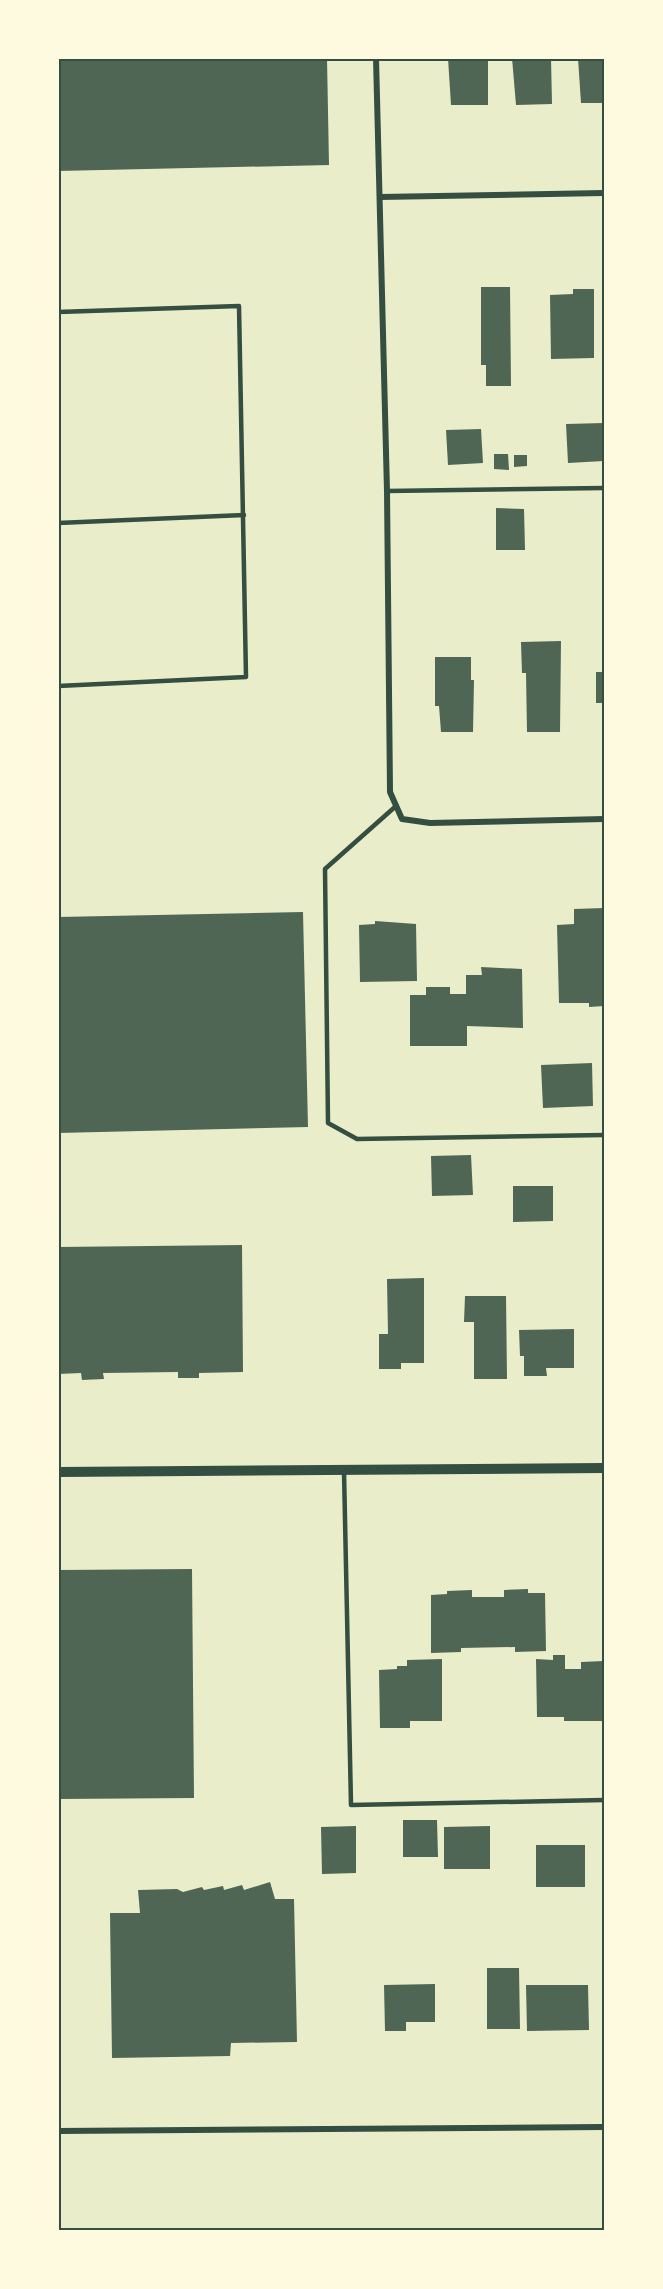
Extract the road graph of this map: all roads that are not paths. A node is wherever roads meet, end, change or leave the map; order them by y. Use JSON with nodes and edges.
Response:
{"nodes":[{"id":1,"x":376,"y":58,"type":"edge"},
{"id":2,"x":604,"y":192,"type":"edge"},
{"id":3,"x":380,"y":197,"type":"junction"},
{"id":4,"x":58,"y":312,"type":"edge"},
{"id":5,"x":604,"y":488,"type":"edge"},
{"id":6,"x":387,"y":491,"type":"junction"},
{"id":7,"x":244,"y":515,"type":"junction"},
{"id":8,"x":58,"y":523,"type":"edge"},
{"id":9,"x":58,"y":686,"type":"edge"},
{"id":10,"x":396,"y":806,"type":"junction"},
{"id":11,"x":604,"y":819,"type":"edge"},
{"id":12,"x":604,"y":1135,"type":"edge"},
{"id":13,"x":604,"y":1468,"type":"edge"},
{"id":14,"x":344,"y":1470,"type":"junction"},
{"id":15,"x":58,"y":1472,"type":"edge"},
{"id":16,"x":604,"y":1800,"type":"edge"},
{"id":17,"x":604,"y":2127,"type":"edge"},
{"id":18,"x":58,"y":2131,"type":"edge"}],
"edges":[{"from":1,"to":3,"type":"street"},
{"from":2,"to":3,"type":"street"},
{"from":3,"to":6,"type":"street"},
{"from":4,"to":7,"type":"lane"},
{"from":5,"to":6,"type":"lane"},
{"from":6,"to":10,"type":"street"},
{"from":7,"to":8,"type":"lane"},
{"from":7,"to":9,"type":"lane"},
{"from":10,"to":11,"type":"street"},
{"from":10,"to":12,"type":"lane"},
{"from":13,"to":14,"type":"street"},
{"from":14,"to":15,"type":"street"},
{"from":14,"to":16,"type":"lane"},
{"from":17,"to":18,"type":"street"}]}
